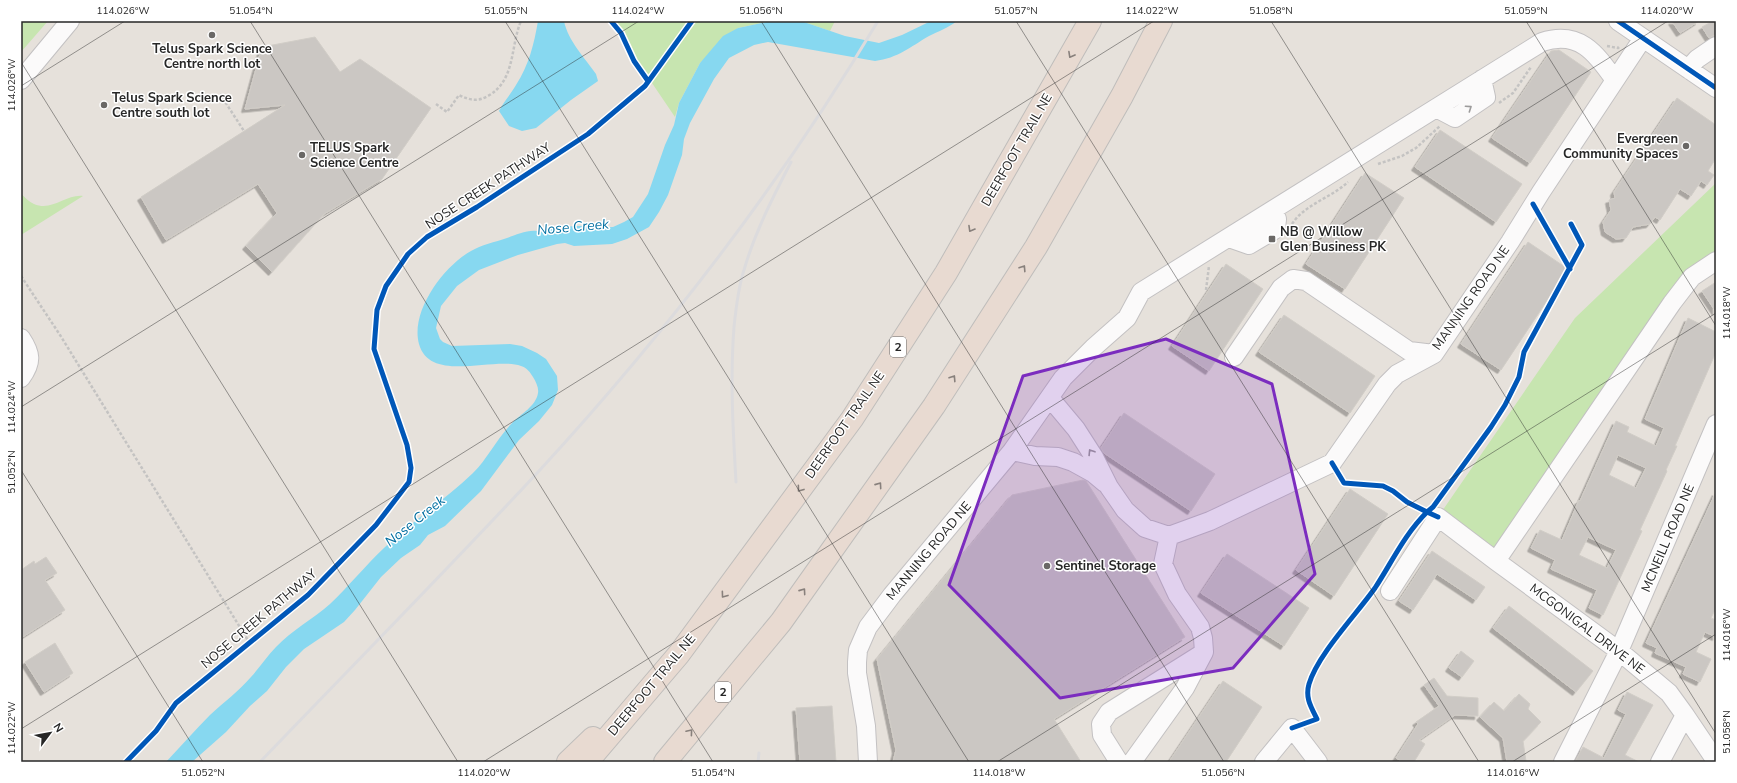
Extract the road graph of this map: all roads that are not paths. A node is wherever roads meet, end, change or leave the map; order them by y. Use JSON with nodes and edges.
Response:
{"nodes":[{"id":1,"x":70,"y":21,"type":"edge"},
{"id":2,"x":1090,"y":21,"type":"edge"},
{"id":3,"x":1161,"y":21,"type":"edge"},
{"id":4,"x":1618,"y":21,"type":"edge"},
{"id":5,"x":1643,"y":38,"type":"junction"},
{"id":6,"x":1716,"y":46,"type":"edge"},
{"id":7,"x":1688,"y":69,"type":"junction"},
{"id":8,"x":21,"y":80,"type":"edge"},
{"id":9,"x":1614,"y":80,"type":"junction"},
{"id":10,"x":1716,"y":88,"type":"edge"},
{"id":11,"x":1716,"y":261,"type":"edge"},
{"id":12,"x":21,"y":338,"type":"edge"},
{"id":13,"x":1434,"y":354,"type":"junction"},
{"id":14,"x":1234,"y":357,"type":"dead end"},
{"id":15,"x":21,"y":378,"type":"edge"},
{"id":16,"x":1050,"y":398,"type":"junction"},
{"id":17,"x":1716,"y":424,"type":"edge"},
{"id":18,"x":1012,"y":451,"type":"junction"},
{"id":19,"x":1109,"y":487,"type":"junction"},
{"id":20,"x":1169,"y":536,"type":"junction"},
{"id":21,"x":1496,"y":561,"type":"junction"},
{"id":22,"x":1390,"y":591,"type":"dead end"},
{"id":23,"x":1619,"y":651,"type":"junction"},
{"id":24,"x":1204,"y":652,"type":"junction"},
{"id":25,"x":679,"y":654,"type":"junction"},
{"id":26,"x":1685,"y":715,"type":"junction"},
{"id":27,"x":1716,"y":761,"type":"edge"},
{"id":28,"x":568,"y":762,"type":"edge"},
{"id":29,"x":587,"y":762,"type":"edge"},
{"id":30,"x":665,"y":762,"type":"edge"},
{"id":31,"x":868,"y":762,"type":"edge"},
{"id":32,"x":1119,"y":762,"type":"edge"},
{"id":33,"x":1132,"y":762,"type":"edge"},
{"id":34,"x":1264,"y":762,"type":"edge"},
{"id":35,"x":1318,"y":762,"type":"edge"},
{"id":36,"x":1563,"y":762,"type":"edge"},
{"id":37,"x":1660,"y":762,"type":"edge"}],
"edges":[{"from":1,"to":8,"type":"street"},
{"from":2,"to":25,"type":"highway","name":"DEERFOOT TRAIL NE","number":"2","one_way":true},
{"from":30,"to":3,"type":"highway","number":"2","one_way":true},
{"from":4,"to":5,"type":"street"},
{"from":5,"to":7,"type":"street"},
{"from":5,"to":9,"type":"street","name":"MANNING ROAD NE"},
{"from":6,"to":7,"type":"street"},
{"from":7,"to":10,"type":"street"},
{"from":9,"to":13,"type":"street","name":"MANNING ROAD NE"},
{"from":9,"to":16,"type":"street","name":"MANNING ROAD NE"},
{"from":11,"to":21,"type":"street"},
{"from":12,"to":15,"type":"street"},
{"from":13,"to":14,"type":"street"},
{"from":13,"to":20,"type":"street","name":"MANNING ROAD NE"},
{"from":16,"to":18,"type":"street","name":"MANNING ROAD NE"},
{"from":19,"to":16,"type":"street","one_way":true},
{"from":17,"to":23,"type":"street","name":"MCNEILL ROAD NE"},
{"from":18,"to":19,"type":"street"},
{"from":18,"to":31,"type":"street","name":"MANNING ROAD NE"},
{"from":19,"to":20,"type":"street"},
{"from":20,"to":24,"type":"street"},
{"from":21,"to":22,"type":"street","name":"MCGONIGAL DRIVE NE"},
{"from":21,"to":23,"type":"street","name":"MCGONIGAL DRIVE NE"},
{"from":23,"to":26,"type":"street","name":"MCGONIGAL DRIVE NE"},
{"from":23,"to":36,"type":"street","name":"MCNEILL ROAD NE"},
{"from":24,"to":32,"type":"street"},
{"from":24,"to":33,"type":"street"},
{"from":25,"to":28,"type":"highway"},
{"from":25,"to":29,"type":"highway","name":"DEERFOOT TRAIL NE","number":"2"},
{"from":26,"to":27,"type":"street","name":"MCGONIGAL DRIVE NE"},
{"from":26,"to":37,"type":"street"},
{"from":34,"to":35,"type":"street"}]}
